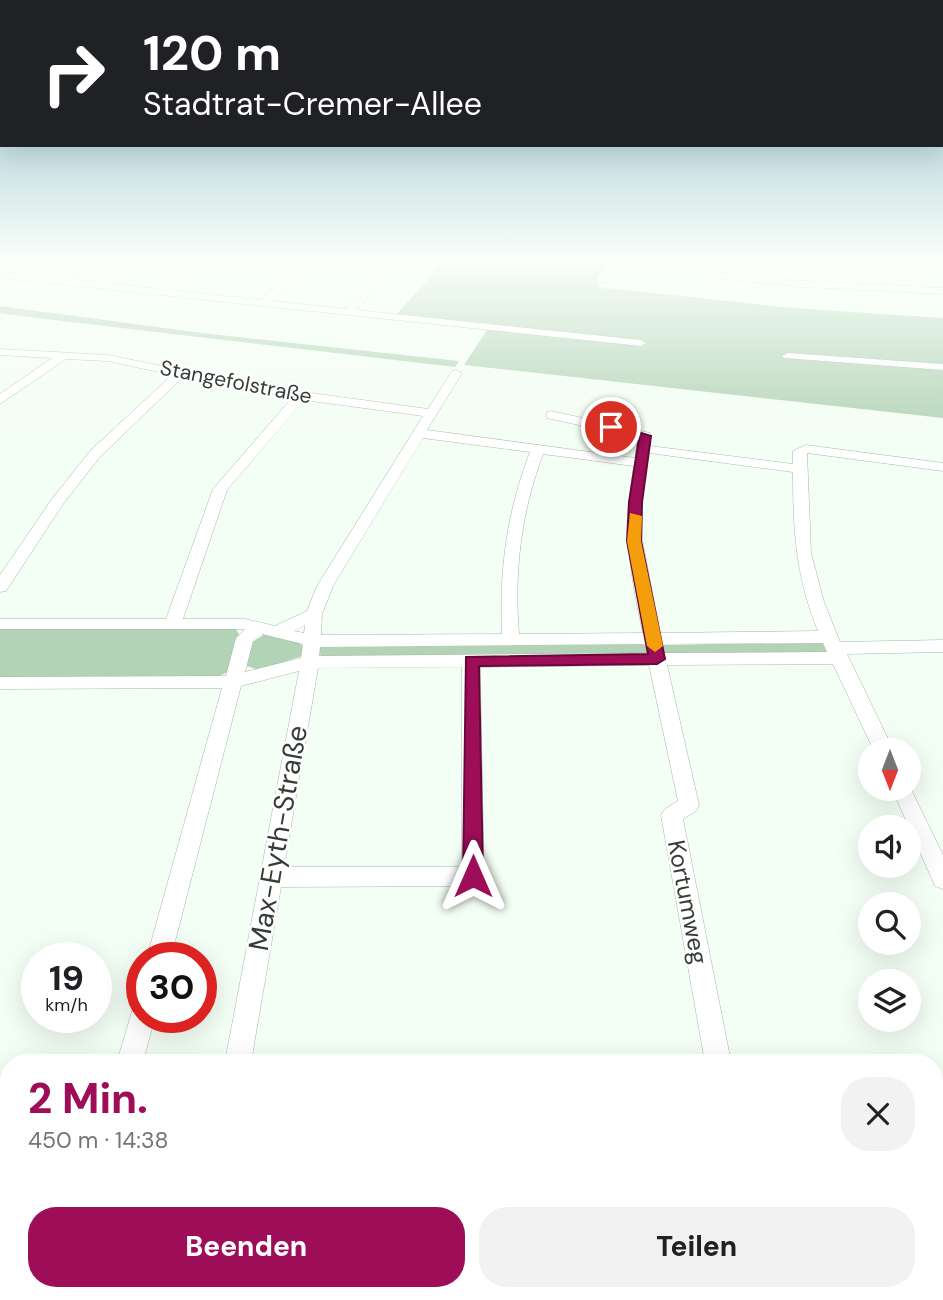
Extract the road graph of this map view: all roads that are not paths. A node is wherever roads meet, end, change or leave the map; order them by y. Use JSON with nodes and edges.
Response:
{"nodes":[{"id":1,"x":420,"y":320,"type":"edge"},
{"id":2,"x":641,"y":343,"type":"dead end"},
{"id":3,"x":0,"y":352,"type":"edge"},
{"id":4,"x":64,"y":355,"type":"junction"},
{"id":5,"x":788,"y":356,"type":"dead end"},
{"id":6,"x":943,"y":367,"type":"edge"},
{"id":7,"x":181,"y":373,"type":"junction"},
{"id":8,"x":456,"y":373,"type":"dead end"},
{"id":9,"x":301,"y":395,"type":"junction"},
{"id":10,"x":0,"y":400,"type":"edge"},
{"id":11,"x":430,"y":412,"type":"junction"},
{"id":12,"x":551,"y":415,"type":"dead end"},
{"id":13,"x":417,"y":433,"type":"junction"},
{"id":14,"x":538,"y":449,"type":"junction"},
{"id":15,"x":644,"y":456,"type":"junction"},
{"id":16,"x":943,"y":467,"type":"edge"},
{"id":17,"x":800,"y":469,"type":"junction"},
{"id":18,"x":0,"y":587,"type":"edge"},
{"id":19,"x":314,"y":614,"type":"junction"},
{"id":20,"x":173,"y":623,"type":"junction"},
{"id":21,"x":0,"y":624,"type":"edge"},
{"id":22,"x":259,"y":627,"type":"junction"},
{"id":23,"x":277,"y":632,"type":"junction"},
{"id":24,"x":511,"y":640,"type":"junction"},
{"id":25,"x":943,"y":646,"type":"edge"},
{"id":26,"x":836,"y":648,"type":"junction"},
{"id":27,"x":655,"y":649,"type":"junction"},
{"id":28,"x":312,"y":651,"type":"junction"},
{"id":29,"x":471,"y":661,"type":"junction"},
{"id":30,"x":232,"y":682,"type":"junction"},
{"id":31,"x":0,"y":683,"type":"edge"},
{"id":32,"x":878,"y":738,"type":"edge"},
{"id":33,"x":908,"y":802,"type":"edge"},
{"id":34,"x":271,"y":877,"type":"junction"},
{"id":35,"x":943,"y":879,"type":"edge"},
{"id":36,"x":163,"y":942,"type":"edge"},
{"id":37,"x":138,"y":1033,"type":"edge"},
{"id":38,"x":132,"y":1054,"type":"edge"},
{"id":39,"x":239,"y":1054,"type":"edge"},
{"id":40,"x":716,"y":1054,"type":"edge"}],
"edges":[{"from":1,"to":2,"type":"street"},
{"from":3,"to":4,"type":"street","name":"Stangefolstraße"},
{"from":4,"to":7,"type":"street","name":"Stangefolstraße"},
{"from":4,"to":10,"type":"street"},
{"from":5,"to":6,"type":"street"},
{"from":7,"to":9,"type":"street","name":"Stangefolstraße"},
{"from":7,"to":18,"type":"street"},
{"from":8,"to":11,"type":"street","name":"Max-Eyth-Straße"},
{"from":9,"to":11,"type":"street","name":"Stangefolstraße"},
{"from":9,"to":20,"type":"street"},
{"from":11,"to":13,"type":"street","name":"Max-Eyth-Straße"},
{"from":12,"to":15,"type":"street"},
{"from":13,"to":14,"type":"street"},
{"from":13,"to":19,"type":"street","name":"Max-Eyth-Straße"},
{"from":14,"to":15,"type":"street"},
{"from":14,"to":24,"type":"street"},
{"from":15,"to":17,"type":"street"},
{"from":15,"to":27,"type":"street","name":"Kortumweg"},
{"from":16,"to":17,"type":"street"},
{"from":17,"to":26,"type":"street"},
{"from":19,"to":23,"type":"street"},
{"from":19,"to":28,"type":"street","name":"Max-Eyth-Straße"},
{"from":20,"to":21,"type":"street"},
{"from":20,"to":22,"type":"street"},
{"from":22,"to":23,"type":"street"},
{"from":22,"to":30,"type":"street"},
{"from":23,"to":28,"type":"street"},
{"from":24,"to":27,"type":"street"},
{"from":24,"to":28,"type":"street"},
{"from":25,"to":26,"type":"street"},
{"from":26,"to":27,"type":"street"},
{"from":26,"to":32,"type":"street"},
{"from":27,"to":29,"type":"street"},
{"from":27,"to":40,"type":"street","name":"Kortumweg"},
{"from":28,"to":29,"type":"street"},
{"from":28,"to":30,"type":"street"},
{"from":28,"to":34,"type":"street","name":"Max-Eyth-Straße"},
{"from":29,"to":34,"type":"street"},
{"from":30,"to":31,"type":"street"},
{"from":30,"to":36,"type":"street"},
{"from":33,"to":35,"type":"street"},
{"from":34,"to":39,"type":"street","name":"Max-Eyth-Straße"},
{"from":37,"to":38,"type":"street"}]}
